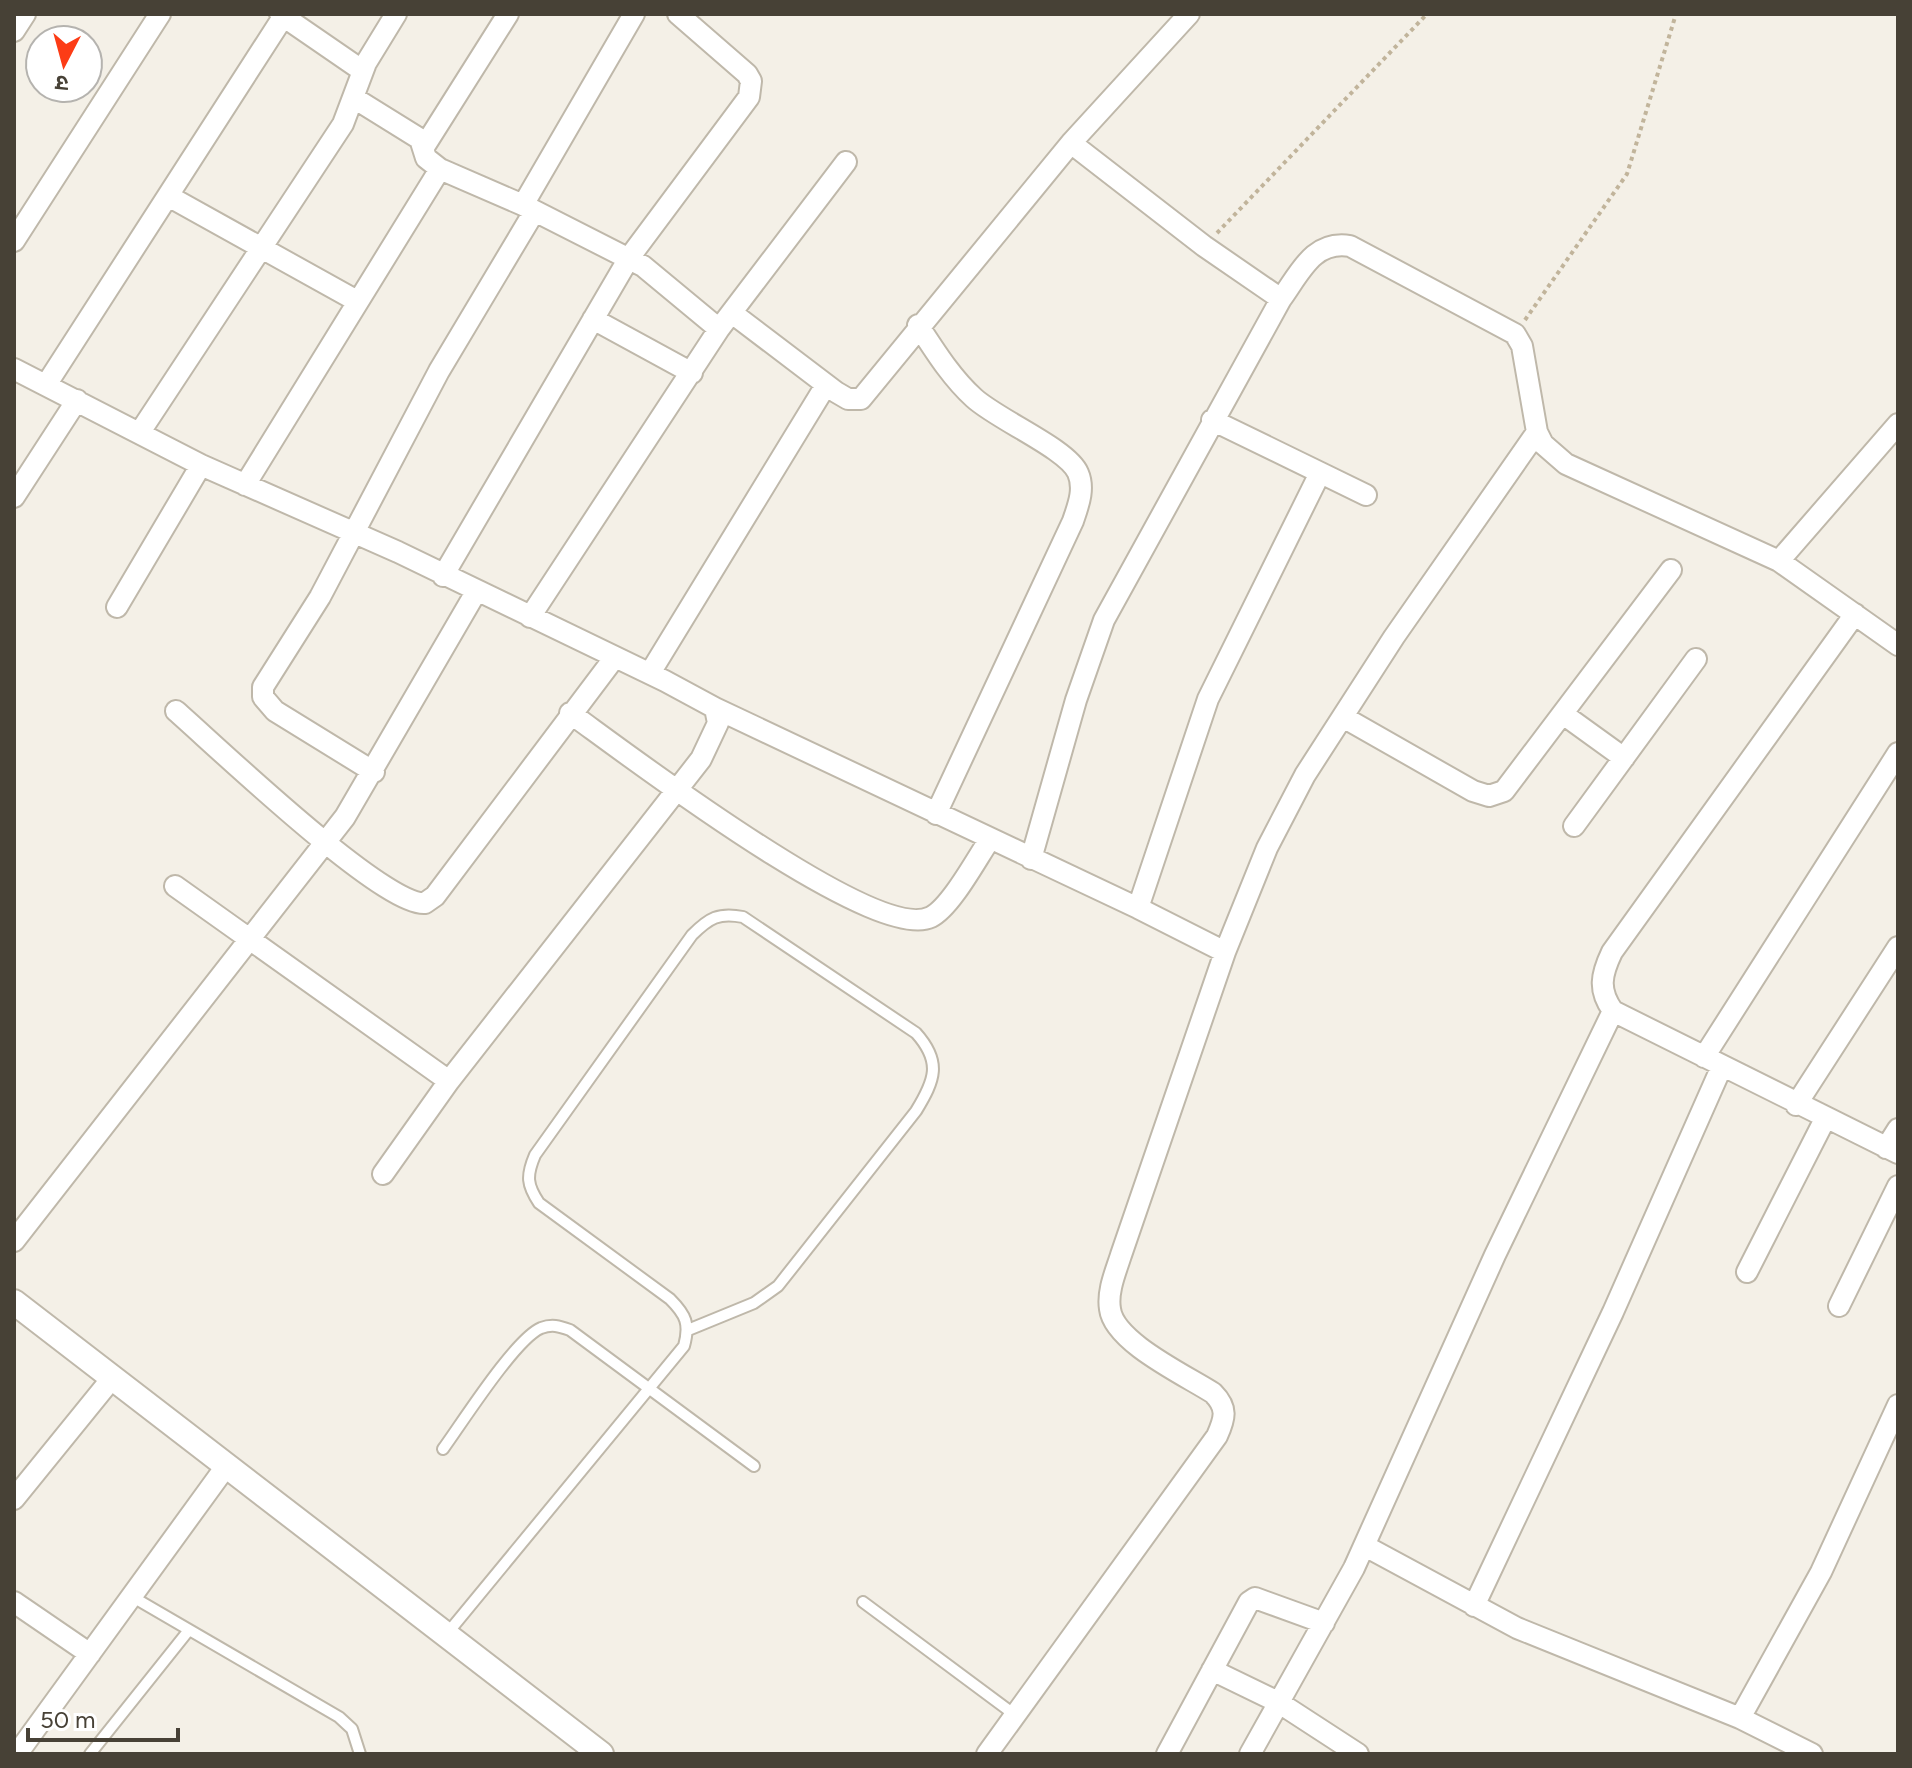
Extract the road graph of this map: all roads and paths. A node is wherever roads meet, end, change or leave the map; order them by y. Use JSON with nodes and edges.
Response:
{"nodes":[{"id":1,"x":25,"y":14,"type":"edge"},
{"id":2,"x":160,"y":14,"type":"edge"},
{"id":3,"x":396,"y":14,"type":"edge"},
{"id":4,"x":508,"y":14,"type":"edge"},
{"id":5,"x":634,"y":14,"type":"edge"},
{"id":6,"x":678,"y":14,"type":"edge"},
{"id":7,"x":1189,"y":14,"type":"edge"},
{"id":8,"x":1427,"y":14,"type":"edge"},
{"id":9,"x":1676,"y":14,"type":"edge"},
{"id":10,"x":283,"y":15,"type":"edge"},
{"id":11,"x":14,"y":31,"type":"edge"},
{"id":12,"x":361,"y":74,"type":"junction"},
{"id":13,"x":354,"y":98,"type":"junction"},
{"id":14,"x":1071,"y":143,"type":"junction"},
{"id":15,"x":424,"y":147,"type":"junction"},
{"id":16,"x":846,"y":162,"type":"dead end"},
{"id":17,"x":440,"y":169,"type":"junction"},
{"id":18,"x":170,"y":197,"type":"junction"},
{"id":19,"x":528,"y":209,"type":"junction"},
{"id":20,"x":14,"y":241,"type":"edge"},
{"id":21,"x":1204,"y":246,"type":"junction"},
{"id":22,"x":262,"y":247,"type":"junction"},
{"id":23,"x":629,"y":258,"type":"junction"},
{"id":24,"x":1281,"y":299,"type":"junction"},
{"id":25,"x":357,"y":301,"type":"junction"},
{"id":26,"x":593,"y":319,"type":"junction"},
{"id":27,"x":726,"y":321,"type":"junction"},
{"id":28,"x":918,"y":325,"type":"junction"},
{"id":29,"x":1515,"y":334,"type":"junction"},
{"id":30,"x":14,"y":369,"type":"edge"},
{"id":31,"x":692,"y":373,"type":"junction"},
{"id":32,"x":46,"y":385,"type":"junction"},
{"id":33,"x":826,"y":385,"type":"junction"},
{"id":34,"x":77,"y":400,"type":"junction"},
{"id":35,"x":1212,"y":420,"type":"junction"},
{"id":36,"x":1898,"y":424,"type":"edge"},
{"id":37,"x":140,"y":432,"type":"junction"},
{"id":38,"x":1537,"y":432,"type":"junction"},
{"id":39,"x":201,"y":465,"type":"junction"},
{"id":40,"x":1320,"y":473,"type":"junction"},
{"id":41,"x":245,"y":485,"type":"junction"},
{"id":42,"x":1366,"y":495,"type":"dead end"},
{"id":43,"x":14,"y":497,"type":"edge"},
{"id":44,"x":354,"y":532,"type":"junction"},
{"id":45,"x":1779,"y":561,"type":"junction"},
{"id":46,"x":1671,"y":570,"type":"dead end"},
{"id":47,"x":443,"y":576,"type":"junction"},
{"id":48,"x":476,"y":592,"type":"junction"},
{"id":49,"x":117,"y":607,"type":"dead end"},
{"id":50,"x":1855,"y":614,"type":"junction"},
{"id":51,"x":530,"y":617,"type":"junction"},
{"id":52,"x":1893,"y":633,"type":"edge"},
{"id":53,"x":615,"y":657,"type":"junction"},
{"id":54,"x":1696,"y":659,"type":"dead end"},
{"id":55,"x":650,"y":673,"type":"junction"},
{"id":56,"x":715,"y":708,"type":"junction"},
{"id":57,"x":176,"y":711,"type":"dead end"},
{"id":58,"x":570,"y":713,"type":"junction"},
{"id":59,"x":1563,"y":714,"type":"junction"},
{"id":60,"x":1343,"y":717,"type":"junction"},
{"id":61,"x":1898,"y":753,"type":"edge"},
{"id":62,"x":1624,"y":758,"type":"junction"},
{"id":63,"x":374,"y":772,"type":"junction"},
{"id":64,"x":675,"y":792,"type":"junction"},
{"id":65,"x":936,"y":814,"type":"junction"},
{"id":66,"x":1574,"y":826,"type":"dead end"},
{"id":67,"x":990,"y":839,"type":"junction"},
{"id":68,"x":325,"y":843,"type":"junction"},
{"id":69,"x":1031,"y":859,"type":"junction"},
{"id":70,"x":175,"y":886,"type":"dead end"},
{"id":71,"x":1138,"y":908,"type":"junction"},
{"id":72,"x":246,"y":940,"type":"junction"},
{"id":73,"x":1898,"y":947,"type":"edge"},
{"id":74,"x":1225,"y":952,"type":"junction"},
{"id":75,"x":1613,"y":1011,"type":"junction"},
{"id":76,"x":1713,"y":1061,"type":"junction"},
{"id":77,"x":449,"y":1081,"type":"junction"},
{"id":78,"x":1796,"y":1105,"type":"junction"},
{"id":79,"x":1825,"y":1119,"type":"junction"},
{"id":80,"x":1898,"y":1129,"type":"edge"},
{"id":81,"x":1892,"y":1151,"type":"edge"},
{"id":82,"x":383,"y":1174,"type":"dead end"},
{"id":83,"x":1898,"y":1186,"type":"edge"},
{"id":84,"x":14,"y":1241,"type":"edge"},
{"id":85,"x":1747,"y":1272,"type":"dead end"},
{"id":86,"x":14,"y":1302,"type":"edge"},
{"id":87,"x":1839,"y":1306,"type":"dead end"},
{"id":88,"x":688,"y":1330,"type":"junction"},
{"id":89,"x":113,"y":1377,"type":"junction"},
{"id":90,"x":651,"y":1386,"type":"junction"},
{"id":91,"x":1898,"y":1405,"type":"edge"},
{"id":92,"x":443,"y":1449,"type":"dead end"},
{"id":93,"x":227,"y":1465,"type":"junction"},
{"id":94,"x":754,"y":1466,"type":"dead end"},
{"id":95,"x":14,"y":1499,"type":"edge"},
{"id":96,"x":1365,"y":1546,"type":"junction"},
{"id":97,"x":131,"y":1596,"type":"junction"},
{"id":98,"x":14,"y":1602,"type":"edge"},
{"id":99,"x":863,"y":1602,"type":"dead end"},
{"id":100,"x":1474,"y":1606,"type":"junction"},
{"id":101,"x":1324,"y":1623,"type":"junction"},
{"id":102,"x":189,"y":1630,"type":"junction"},
{"id":103,"x":446,"y":1635,"type":"junction"},
{"id":104,"x":90,"y":1654,"type":"junction"},
{"id":105,"x":1212,"y":1670,"type":"junction"},
{"id":106,"x":1278,"y":1702,"type":"junction"},
{"id":107,"x":1015,"y":1715,"type":"junction"},
{"id":108,"x":1740,"y":1718,"type":"junction"},
{"id":109,"x":22,"y":1729,"type":"edge"},
{"id":110,"x":576,"y":1745,"type":"edge"},
{"id":111,"x":17,"y":1754,"type":"edge"},
{"id":112,"x":90,"y":1754,"type":"edge"},
{"id":113,"x":360,"y":1754,"type":"edge"},
{"id":114,"x":601,"y":1754,"type":"edge"},
{"id":115,"x":987,"y":1754,"type":"edge"},
{"id":116,"x":1167,"y":1754,"type":"edge"},
{"id":117,"x":1250,"y":1754,"type":"edge"},
{"id":118,"x":1358,"y":1754,"type":"edge"},
{"id":119,"x":1812,"y":1754,"type":"edge"}],
"edges":[{"from":1,"to":11,"type":"street"},
{"from":2,"to":20,"type":"street"},
{"from":3,"to":12,"type":"street"},
{"from":4,"to":15,"type":"street"},
{"from":5,"to":19,"type":"street"},
{"from":6,"to":23,"type":"street"},
{"from":7,"to":14,"type":"street"},
{"from":8,"to":21,"type":"path"},
{"from":9,"to":29,"type":"path"},
{"from":10,"to":12,"type":"street"},
{"from":10,"to":18,"type":"street"},
{"from":12,"to":13,"type":"street"},
{"from":13,"to":15,"type":"street"},
{"from":13,"to":22,"type":"street"},
{"from":14,"to":21,"type":"street"},
{"from":14,"to":28,"type":"street"},
{"from":15,"to":17,"type":"street"},
{"from":16,"to":27,"type":"street"},
{"from":17,"to":19,"type":"street"},
{"from":17,"to":25,"type":"street"},
{"from":18,"to":22,"type":"street"},
{"from":18,"to":32,"type":"street"},
{"from":19,"to":23,"type":"street"},
{"from":19,"to":44,"type":"street"},
{"from":21,"to":24,"type":"street"},
{"from":22,"to":25,"type":"street"},
{"from":22,"to":37,"type":"street"},
{"from":23,"to":26,"type":"street"},
{"from":23,"to":27,"type":"street"},
{"from":24,"to":29,"type":"street"},
{"from":24,"to":35,"type":"street"},
{"from":25,"to":41,"type":"street"},
{"from":26,"to":31,"type":"street"},
{"from":26,"to":47,"type":"street"},
{"from":27,"to":31,"type":"street"},
{"from":27,"to":33,"type":"street"},
{"from":28,"to":33,"type":"street"},
{"from":28,"to":65,"type":"street"},
{"from":29,"to":38,"type":"street"},
{"from":30,"to":32,"type":"street"},
{"from":31,"to":51,"type":"street"},
{"from":32,"to":34,"type":"street"},
{"from":33,"to":55,"type":"street"},
{"from":34,"to":37,"type":"street"},
{"from":34,"to":43,"type":"street"},
{"from":35,"to":40,"type":"street"},
{"from":35,"to":69,"type":"street"},
{"from":36,"to":45,"type":"street"},
{"from":37,"to":39,"type":"street"},
{"from":38,"to":45,"type":"street"},
{"from":38,"to":60,"type":"street"},
{"from":39,"to":41,"type":"street"},
{"from":39,"to":49,"type":"street"},
{"from":40,"to":42,"type":"street"},
{"from":40,"to":71,"type":"street"},
{"from":41,"to":44,"type":"street"},
{"from":44,"to":47,"type":"street"},
{"from":44,"to":63,"type":"street"},
{"from":45,"to":50,"type":"street"},
{"from":46,"to":59,"type":"street"},
{"from":47,"to":48,"type":"street"},
{"from":48,"to":51,"type":"street"},
{"from":48,"to":63,"type":"street"},
{"from":50,"to":52,"type":"street"},
{"from":50,"to":75,"type":"street"},
{"from":51,"to":53,"type":"street"},
{"from":53,"to":55,"type":"street"},
{"from":53,"to":58,"type":"street"},
{"from":54,"to":62,"type":"street"},
{"from":55,"to":56,"type":"street"},
{"from":56,"to":64,"type":"street"},
{"from":56,"to":65,"type":"street"},
{"from":57,"to":68,"type":"street"},
{"from":58,"to":64,"type":"street"},
{"from":58,"to":68,"type":"street"},
{"from":59,"to":60,"type":"street"},
{"from":59,"to":62,"type":"street"},
{"from":60,"to":74,"type":"street"},
{"from":61,"to":76,"type":"street"},
{"from":62,"to":66,"type":"street"},
{"from":63,"to":68,"type":"street"},
{"from":64,"to":67,"type":"street"},
{"from":64,"to":77,"type":"street"},
{"from":65,"to":67,"type":"street"},
{"from":67,"to":69,"type":"street"},
{"from":68,"to":72,"type":"street"},
{"from":69,"to":71,"type":"street"},
{"from":70,"to":72,"type":"street"},
{"from":71,"to":74,"type":"street"},
{"from":72,"to":77,"type":"street"},
{"from":72,"to":84,"type":"street"},
{"from":73,"to":78,"type":"street"},
{"from":74,"to":107,"type":"street"},
{"from":75,"to":76,"type":"street"},
{"from":75,"to":96,"type":"street"},
{"from":76,"to":78,"type":"street"},
{"from":76,"to":100,"type":"street"},
{"from":77,"to":82,"type":"street"},
{"from":78,"to":79,"type":"street"},
{"from":79,"to":81,"type":"street"},
{"from":79,"to":85,"type":"street"},
{"from":80,"to":81,"type":"street"},
{"from":83,"to":87,"type":"street"},
{"from":86,"to":89,"type":"street"},
{"from":88,"to":88,"type":"lane"},
{"from":88,"to":90,"type":"lane"},
{"from":89,"to":93,"type":"street"},
{"from":89,"to":95,"type":"street"},
{"from":90,"to":92,"type":"lane"},
{"from":90,"to":94,"type":"lane"},
{"from":90,"to":103,"type":"lane"},
{"from":91,"to":108,"type":"street"},
{"from":93,"to":97,"type":"street"},
{"from":93,"to":103,"type":"street"},
{"from":96,"to":100,"type":"street"},
{"from":96,"to":101,"type":"street"},
{"from":97,"to":102,"type":"lane"},
{"from":97,"to":104,"type":"street"},
{"from":98,"to":104,"type":"street"},
{"from":99,"to":107,"type":"lane"},
{"from":100,"to":108,"type":"street"},
{"from":101,"to":105,"type":"street"},
{"from":101,"to":106,"type":"street"},
{"from":102,"to":112,"type":"lane"},
{"from":102,"to":113,"type":"lane"},
{"from":103,"to":110,"type":"street"},
{"from":104,"to":109,"type":"street"},
{"from":105,"to":106,"type":"street"},
{"from":105,"to":116,"type":"street"},
{"from":106,"to":117,"type":"street"},
{"from":106,"to":118,"type":"street"},
{"from":107,"to":115,"type":"street"},
{"from":108,"to":119,"type":"street"},
{"from":109,"to":111,"type":"street"},
{"from":110,"to":114,"type":"street"}]}
